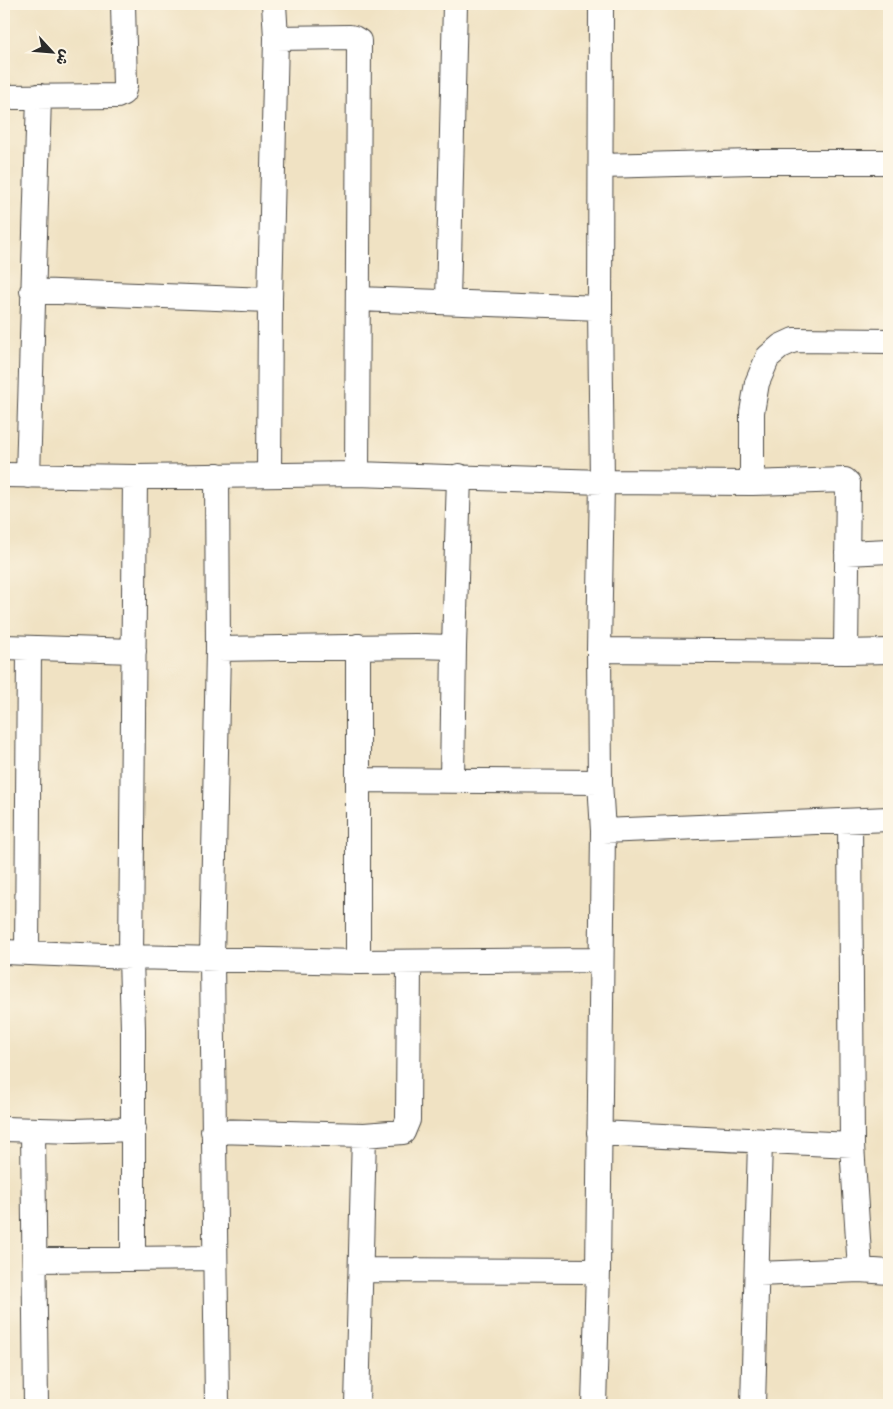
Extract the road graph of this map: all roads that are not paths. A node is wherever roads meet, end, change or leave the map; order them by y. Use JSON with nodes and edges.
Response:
{"nodes":[{"id":1,"x":122,"y":4,"type":"edge"},
{"id":2,"x":274,"y":4,"type":"edge"},
{"id":3,"x":455,"y":4,"type":"edge"},
{"id":4,"x":601,"y":4,"type":"edge"},
{"id":5,"x":276,"y":38,"type":"junction"},
{"id":6,"x":39,"y":96,"type":"junction"},
{"id":7,"x":4,"y":97,"type":"edge"},
{"id":8,"x":889,"y":162,"type":"edge"},
{"id":9,"x":602,"y":166,"type":"junction"},
{"id":10,"x":32,"y":291,"type":"junction"},
{"id":11,"x":358,"y":298,"type":"junction"},
{"id":12,"x":270,"y":300,"type":"junction"},
{"id":13,"x":448,"y":302,"type":"junction"},
{"id":14,"x":600,"y":308,"type":"junction"},
{"id":15,"x":889,"y":341,"type":"edge"},
{"id":16,"x":357,"y":474,"type":"junction"},
{"id":17,"x":218,"y":475,"type":"junction"},
{"id":18,"x":269,"y":475,"type":"junction"},
{"id":19,"x":4,"y":476,"type":"edge"},
{"id":20,"x":28,"y":476,"type":"junction"},
{"id":21,"x":459,"y":476,"type":"junction"},
{"id":22,"x":135,"y":477,"type":"junction"},
{"id":23,"x":602,"y":482,"type":"junction"},
{"id":24,"x":752,"y":483,"type":"junction"},
{"id":25,"x":889,"y":551,"type":"edge"},
{"id":26,"x":847,"y":553,"type":"junction"},
{"id":27,"x":358,"y":646,"type":"junction"},
{"id":28,"x":454,"y":647,"type":"junction"},
{"id":29,"x":4,"y":648,"type":"edge"},
{"id":30,"x":29,"y":649,"type":"junction"},
{"id":31,"x":218,"y":649,"type":"junction"},
{"id":32,"x":599,"y":650,"type":"junction"},
{"id":33,"x":134,"y":651,"type":"junction"},
{"id":34,"x":889,"y":651,"type":"edge"},
{"id":35,"x":846,"y":652,"type":"junction"},
{"id":36,"x":358,"y":780,"type":"junction"},
{"id":37,"x":452,"y":780,"type":"junction"},
{"id":38,"x":600,"y":782,"type":"junction"},
{"id":39,"x":889,"y":819,"type":"edge"},
{"id":40,"x":850,"y":821,"type":"junction"},
{"id":41,"x":603,"y":831,"type":"junction"},
{"id":42,"x":15,"y":952,"type":"edge"},
{"id":43,"x":131,"y":957,"type":"junction"},
{"id":44,"x":212,"y":959,"type":"junction"},
{"id":45,"x":601,"y":960,"type":"junction"},
{"id":46,"x":358,"y":962,"type":"junction"},
{"id":47,"x":409,"y":962,"type":"junction"},
{"id":48,"x":4,"y":1129,"type":"edge"},
{"id":49,"x":134,"y":1129,"type":"junction"},
{"id":50,"x":33,"y":1130,"type":"junction"},
{"id":51,"x":213,"y":1131,"type":"junction"},
{"id":52,"x":599,"y":1133,"type":"junction"},
{"id":53,"x":364,"y":1135,"type":"junction"},
{"id":54,"x":760,"y":1141,"type":"junction"},
{"id":55,"x":852,"y":1144,"type":"junction"},
{"id":56,"x":133,"y":1258,"type":"junction"},
{"id":57,"x":215,"y":1258,"type":"junction"},
{"id":58,"x":36,"y":1260,"type":"junction"},
{"id":59,"x":361,"y":1270,"type":"junction"},
{"id":60,"x":860,"y":1270,"type":"junction"},
{"id":61,"x":598,"y":1271,"type":"junction"},
{"id":62,"x":889,"y":1272,"type":"edge"},
{"id":63,"x":756,"y":1274,"type":"junction"},
{"id":64,"x":36,"y":1405,"type":"edge"},
{"id":65,"x":217,"y":1405,"type":"edge"},
{"id":66,"x":357,"y":1405,"type":"edge"},
{"id":67,"x":594,"y":1405,"type":"edge"},
{"id":68,"x":753,"y":1405,"type":"edge"}],
"edges":[{"from":1,"to":6,"type":"street"},
{"from":2,"to":5,"type":"street"},
{"from":3,"to":13,"type":"street"},
{"from":4,"to":9,"type":"street"},
{"from":5,"to":11,"type":"street"},
{"from":5,"to":12,"type":"street"},
{"from":6,"to":7,"type":"street"},
{"from":6,"to":10,"type":"street"},
{"from":8,"to":9,"type":"street"},
{"from":9,"to":14,"type":"street"},
{"from":10,"to":12,"type":"street"},
{"from":10,"to":20,"type":"street"},
{"from":11,"to":13,"type":"street"},
{"from":11,"to":16,"type":"street"},
{"from":12,"to":18,"type":"street"},
{"from":13,"to":14,"type":"street"},
{"from":14,"to":23,"type":"street"},
{"from":15,"to":24,"type":"street"},
{"from":16,"to":18,"type":"street"},
{"from":16,"to":21,"type":"street"},
{"from":17,"to":18,"type":"street"},
{"from":17,"to":22,"type":"street"},
{"from":17,"to":31,"type":"street"},
{"from":19,"to":20,"type":"street"},
{"from":20,"to":22,"type":"street"},
{"from":21,"to":23,"type":"street"},
{"from":21,"to":28,"type":"street"},
{"from":22,"to":33,"type":"street"},
{"from":23,"to":24,"type":"street"},
{"from":23,"to":32,"type":"street"},
{"from":24,"to":26,"type":"street"},
{"from":25,"to":26,"type":"street"},
{"from":26,"to":35,"type":"street"},
{"from":27,"to":28,"type":"street"},
{"from":27,"to":31,"type":"street"},
{"from":27,"to":36,"type":"street"},
{"from":28,"to":37,"type":"street"},
{"from":29,"to":30,"type":"street"},
{"from":30,"to":33,"type":"street"},
{"from":30,"to":42,"type":"street"},
{"from":31,"to":44,"type":"street"},
{"from":32,"to":35,"type":"street"},
{"from":32,"to":38,"type":"street"},
{"from":33,"to":43,"type":"street"},
{"from":34,"to":35,"type":"street"},
{"from":36,"to":37,"type":"street"},
{"from":36,"to":46,"type":"street"},
{"from":37,"to":38,"type":"street"},
{"from":38,"to":41,"type":"street"},
{"from":39,"to":40,"type":"street"},
{"from":40,"to":41,"type":"street"},
{"from":40,"to":55,"type":"street"},
{"from":41,"to":45,"type":"street"},
{"from":42,"to":43,"type":"street"},
{"from":43,"to":44,"type":"street"},
{"from":43,"to":49,"type":"street"},
{"from":44,"to":46,"type":"street"},
{"from":44,"to":51,"type":"street"},
{"from":45,"to":47,"type":"street"},
{"from":45,"to":52,"type":"street"},
{"from":46,"to":47,"type":"street"},
{"from":47,"to":53,"type":"street"},
{"from":48,"to":50,"type":"street"},
{"from":49,"to":50,"type":"street"},
{"from":49,"to":56,"type":"street"},
{"from":50,"to":58,"type":"street"},
{"from":51,"to":53,"type":"street"},
{"from":51,"to":57,"type":"street"},
{"from":52,"to":54,"type":"street"},
{"from":52,"to":61,"type":"street"},
{"from":53,"to":59,"type":"street"},
{"from":54,"to":55,"type":"street"},
{"from":54,"to":63,"type":"street"},
{"from":55,"to":60,"type":"street"},
{"from":56,"to":57,"type":"street"},
{"from":56,"to":58,"type":"street"},
{"from":57,"to":65,"type":"street"},
{"from":58,"to":64,"type":"street"},
{"from":59,"to":61,"type":"street"},
{"from":59,"to":66,"type":"street"},
{"from":60,"to":62,"type":"street"},
{"from":60,"to":63,"type":"street"},
{"from":61,"to":67,"type":"street"},
{"from":63,"to":68,"type":"street"}]}
